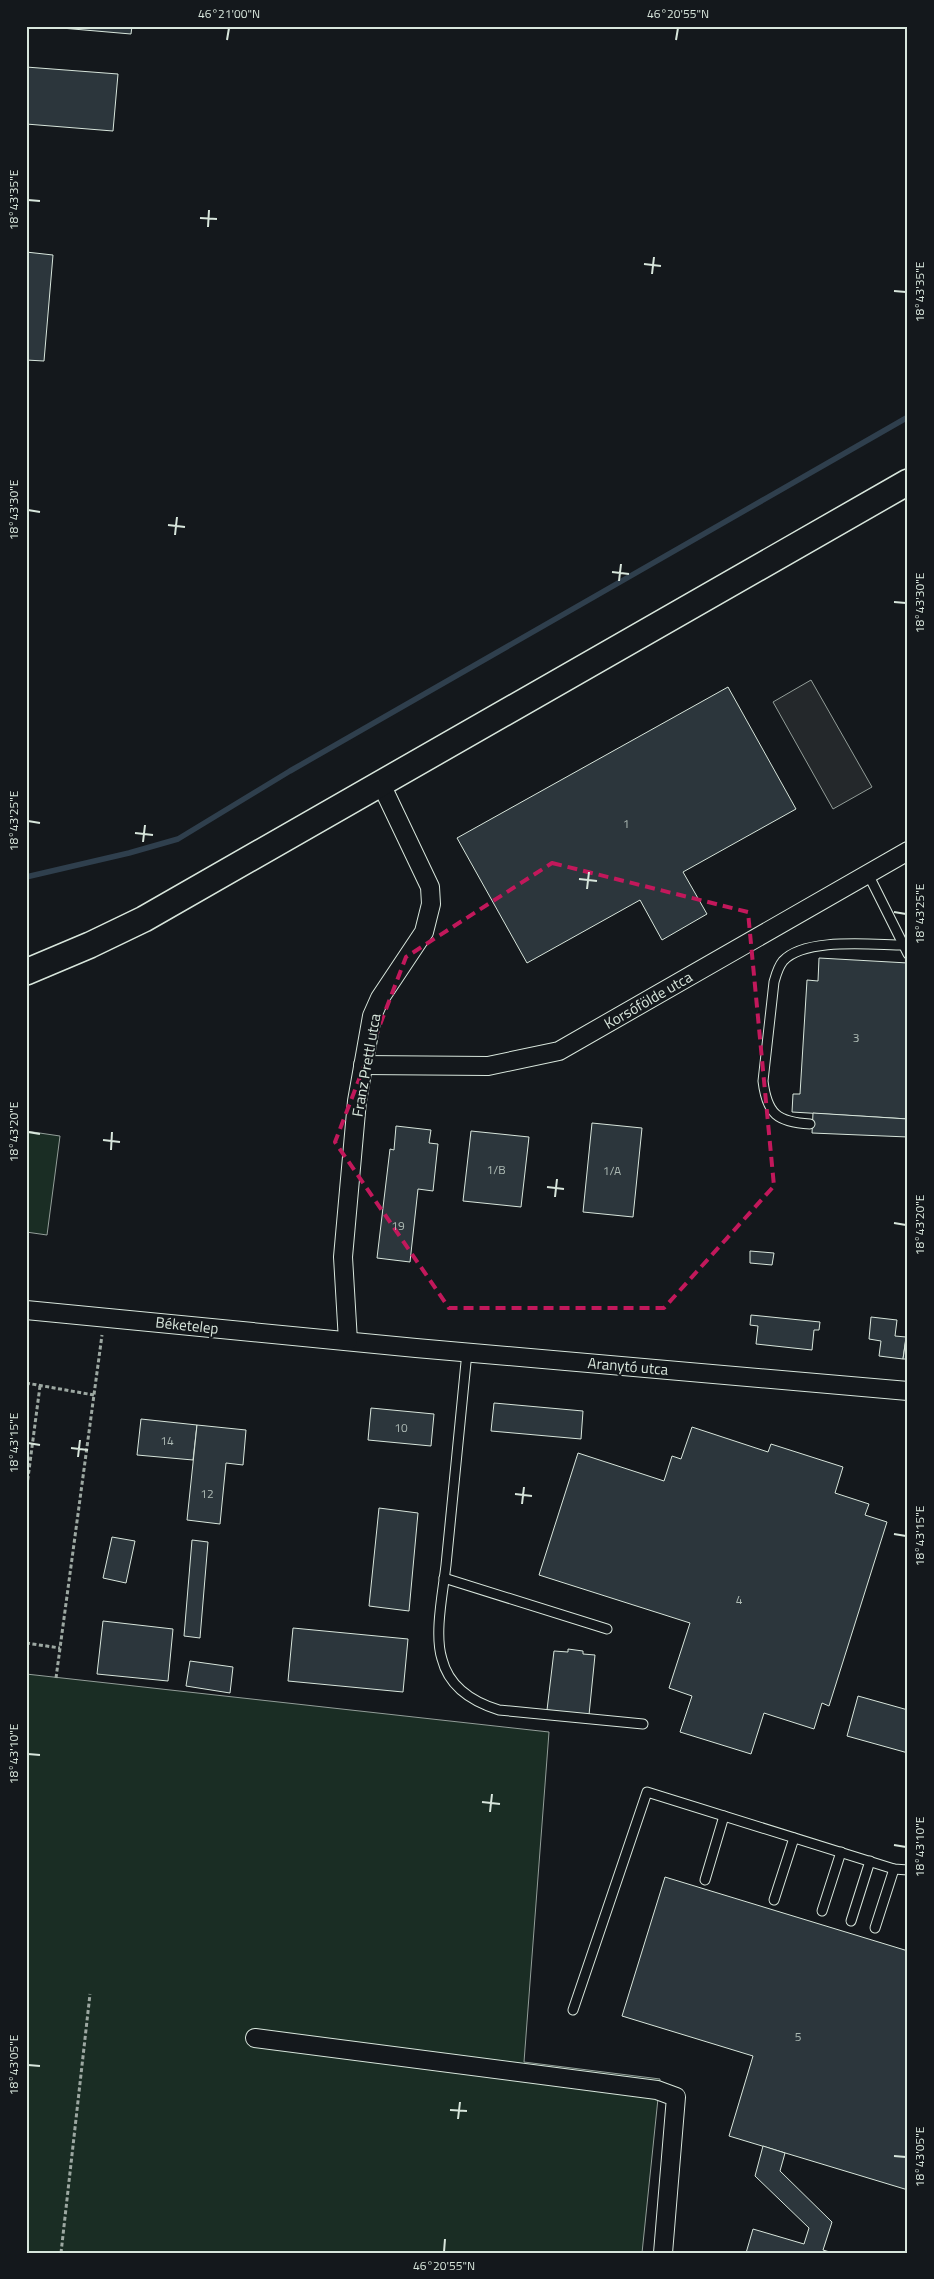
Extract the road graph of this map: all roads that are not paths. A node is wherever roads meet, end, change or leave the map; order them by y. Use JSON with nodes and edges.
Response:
{"nodes":[{"id":1,"x":908,"y":482,"type":"edge"},
{"id":2,"x":381,"y":784,"type":"junction"},
{"id":3,"x":908,"y":851,"type":"edge"},
{"id":4,"x":868,"y":874,"type":"junction"},
{"id":5,"x":904,"y":945,"type":"junction"},
{"id":6,"x":908,"y":954,"type":"edge"},
{"id":7,"x":26,"y":972,"type":"edge"},
{"id":8,"x":363,"y":1065,"type":"junction"},
{"id":9,"x":810,"y":1124,"type":"dead end"},
{"id":10,"x":26,"y":1310,"type":"edge"},
{"id":11,"x":348,"y":1341,"type":"junction"},
{"id":12,"x":467,"y":1352,"type":"junction"},
{"id":13,"x":908,"y":1391,"type":"edge"},
{"id":14,"x":444,"y":1578,"type":"junction"},
{"id":15,"x":607,"y":1629,"type":"dead end"},
{"id":16,"x":643,"y":1724,"type":"dead end"},
{"id":17,"x":724,"y":1816,"type":"junction"},
{"id":18,"x":794,"y":1838,"type":"junction"},
{"id":19,"x":841,"y":1852,"type":"junction"},
{"id":20,"x":870,"y":1861,"type":"junction"},
{"id":21,"x":894,"y":1869,"type":"junction"},
{"id":22,"x":908,"y":1870,"type":"edge"},
{"id":23,"x":705,"y":1880,"type":"dead end"},
{"id":24,"x":774,"y":1900,"type":"dead end"},
{"id":25,"x":822,"y":1910,"type":"dead end"},
{"id":26,"x":851,"y":1921,"type":"dead end"},
{"id":27,"x":875,"y":1928,"type":"dead end"},
{"id":28,"x":573,"y":2010,"type":"dead end"},
{"id":29,"x":255,"y":2038,"type":"dead end"},
{"id":30,"x":663,"y":2253,"type":"edge"}],
"edges":[{"from":1,"to":2,"type":"main road"},
{"from":2,"to":7,"type":"main road"},
{"from":2,"to":8,"type":"street","name":"Franz Prettl utca"},
{"from":3,"to":4,"type":"street","name":"Korsófölde utca"},
{"from":4,"to":5,"type":"lane"},
{"from":4,"to":8,"type":"street","name":"Korsófölde utca"},
{"from":5,"to":6,"type":"lane"},
{"from":5,"to":9,"type":"lane"},
{"from":8,"to":11,"type":"street","name":"Franz Prettl utca"},
{"from":10,"to":11,"type":"street","name":"Béketelep"},
{"from":11,"to":12,"type":"street","name":"Aranytó utca"},
{"from":12,"to":13,"type":"street","name":"Aranytó utca"},
{"from":12,"to":14,"type":"lane"},
{"from":14,"to":15,"type":"lane"},
{"from":14,"to":16,"type":"lane"},
{"from":17,"to":18,"type":"lane"},
{"from":17,"to":23,"type":"lane"},
{"from":17,"to":28,"type":"lane"},
{"from":18,"to":19,"type":"lane"},
{"from":18,"to":24,"type":"lane"},
{"from":19,"to":20,"type":"lane"},
{"from":19,"to":25,"type":"lane"},
{"from":20,"to":21,"type":"lane"},
{"from":20,"to":26,"type":"lane"},
{"from":21,"to":22,"type":"lane"},
{"from":21,"to":27,"type":"lane"},
{"from":29,"to":30,"type":"street"}]}
